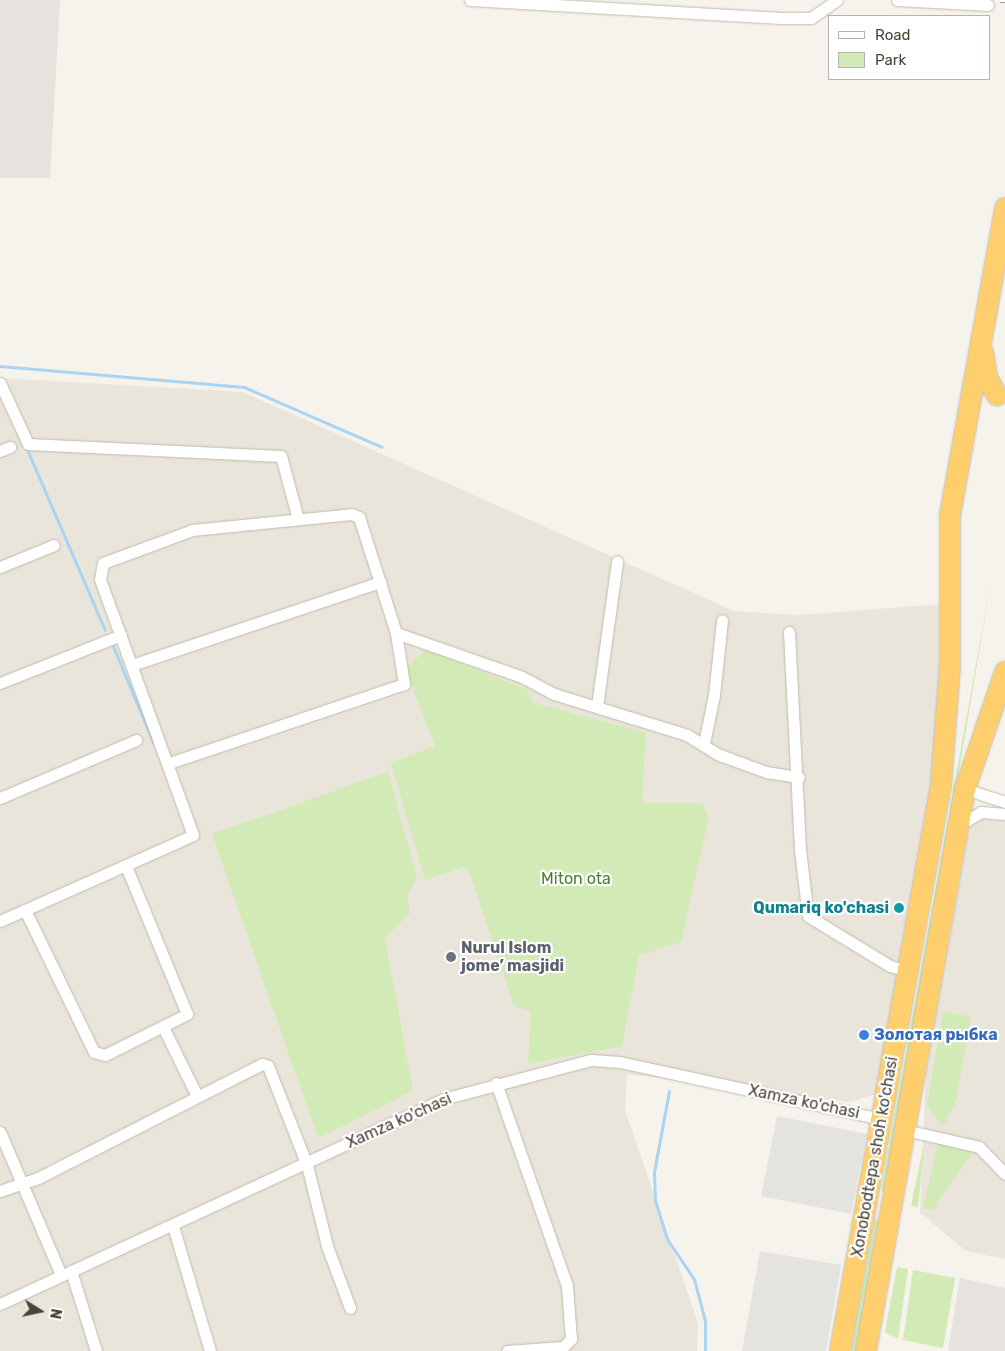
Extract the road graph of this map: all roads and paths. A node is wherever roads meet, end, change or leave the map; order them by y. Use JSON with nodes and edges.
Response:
{"nodes":[{"id":1,"x":470,"y":0,"type":"edge"},
{"id":2,"x":837,"y":0,"type":"edge"},
{"id":3,"x":897,"y":0,"type":"edge"},
{"id":4,"x":988,"y":5,"type":"dead end"},
{"id":5,"x":1005,"y":194,"type":"edge"},
{"id":6,"x":1005,"y":208,"type":"edge"},
{"id":7,"x":1001,"y":233,"type":"junction"},
{"id":8,"x":983,"y":327,"type":"junction"},
{"id":9,"x":0,"y":383,"type":"edge"},
{"id":10,"x":997,"y":395,"type":"dead end"},
{"id":11,"x":298,"y":519,"type":"junction"},
{"id":12,"x":54,"y":545,"type":"dead end"},
{"id":13,"x":617,"y":560,"type":"dead end"},
{"id":14,"x":0,"y":568,"type":"edge"},
{"id":15,"x":380,"y":582,"type":"junction"},
{"id":16,"x":722,"y":620,"type":"dead end"},
{"id":17,"x":789,"y":632,"type":"dead end"},
{"id":18,"x":396,"y":633,"type":"junction"},
{"id":19,"x":121,"y":635,"type":"junction"},
{"id":20,"x":132,"y":665,"type":"junction"},
{"id":21,"x":1005,"y":672,"type":"edge"},
{"id":22,"x":0,"y":683,"type":"edge"},
{"id":23,"x":596,"y":706,"type":"junction"},
{"id":24,"x":136,"y":740,"type":"dead end"},
{"id":25,"x":704,"y":743,"type":"junction"},
{"id":26,"x":169,"y":764,"type":"junction"},
{"id":27,"x":799,"y":777,"type":"junction"},
{"id":28,"x":965,"y":789,"type":"junction"},
{"id":29,"x":0,"y":798,"type":"edge"},
{"id":30,"x":1005,"y":802,"type":"edge"},
{"id":31,"x":1005,"y":814,"type":"edge"},
{"id":32,"x":958,"y":830,"type":"junction"},
{"id":33,"x":126,"y":866,"type":"junction"},
{"id":34,"x":25,"y":910,"type":"junction"},
{"id":35,"x":0,"y":921,"type":"edge"},
{"id":36,"x":908,"y":971,"type":"junction"},
{"id":37,"x":164,"y":1029,"type":"junction"},
{"id":38,"x":496,"y":1083,"type":"junction"},
{"id":39,"x":197,"y":1096,"type":"junction"},
{"id":40,"x":882,"y":1119,"type":"junction"},
{"id":41,"x":905,"y":1130,"type":"junction"},
{"id":42,"x":0,"y":1132,"type":"edge"},
{"id":43,"x":307,"y":1165,"type":"junction"},
{"id":44,"x":1005,"y":1174,"type":"edge"},
{"id":45,"x":21,"y":1182,"type":"junction"},
{"id":46,"x":0,"y":1191,"type":"edge"},
{"id":47,"x":868,"y":1194,"type":"junction"},
{"id":48,"x":893,"y":1199,"type":"junction"},
{"id":49,"x":174,"y":1226,"type":"junction"},
{"id":50,"x":66,"y":1273,"type":"junction"},
{"id":51,"x":0,"y":1304,"type":"edge"},
{"id":52,"x":350,"y":1308,"type":"dead end"},
{"id":53,"x":96,"y":1351,"type":"edge"},
{"id":54,"x":210,"y":1351,"type":"edge"},
{"id":55,"x":507,"y":1351,"type":"edge"},
{"id":56,"x":840,"y":1351,"type":"edge"},
{"id":57,"x":866,"y":1351,"type":"edge"}],
"edges":[{"from":1,"to":2,"type":"street"},
{"from":3,"to":4,"type":"street"},
{"from":5,"to":7,"type":"highway"},
{"from":6,"to":7,"type":"highway"},
{"from":7,"to":8,"type":"highway"},
{"from":8,"to":10,"type":"highway"},
{"from":8,"to":36,"type":"highway","name":"Xonobodtepa shoh ko'chasi"},
{"from":9,"to":11,"type":"street"},
{"from":11,"to":15,"type":"street"},
{"from":11,"to":19,"type":"street"},
{"from":12,"to":14,"type":"street"},
{"from":13,"to":23,"type":"street"},
{"from":15,"to":18,"type":"street"},
{"from":15,"to":20,"type":"street"},
{"from":16,"to":25,"type":"street"},
{"from":17,"to":27,"type":"street"},
{"from":18,"to":23,"type":"street"},
{"from":18,"to":26,"type":"street"},
{"from":19,"to":20,"type":"street"},
{"from":19,"to":22,"type":"street"},
{"from":20,"to":26,"type":"street"},
{"from":21,"to":28,"type":"highway","name":"Xonobodtepa shoh ko'chasi"},
{"from":23,"to":25,"type":"street"},
{"from":24,"to":29,"type":"street"},
{"from":25,"to":27,"type":"street"},
{"from":26,"to":33,"type":"street"},
{"from":27,"to":36,"type":"street"},
{"from":28,"to":30,"type":"street"},
{"from":28,"to":32,"type":"highway","name":"Xonobodtepa shoh ko'chasi"},
{"from":31,"to":32,"type":"street"},
{"from":32,"to":41,"type":"highway","name":"Xonobodtepa shoh ko'chasi"},
{"from":33,"to":34,"type":"street"},
{"from":33,"to":37,"type":"street"},
{"from":34,"to":35,"type":"street"},
{"from":34,"to":37,"type":"street"},
{"from":36,"to":40,"type":"highway","name":"Xonobodtepa shoh ko'chasi"},
{"from":37,"to":39,"type":"street"},
{"from":38,"to":40,"type":"street","name":"Xamza ko'chasi"},
{"from":38,"to":43,"type":"street","name":"Xamza ko'chasi"},
{"from":38,"to":55,"type":"street"},
{"from":39,"to":43,"type":"street"},
{"from":39,"to":45,"type":"street"},
{"from":40,"to":47,"type":"highway","name":"Xonobodtepa shoh ko'chasi"},
{"from":41,"to":44,"type":"street"},
{"from":41,"to":48,"type":"highway","name":"Xonobodtepa shoh ko'chasi"},
{"from":42,"to":45,"type":"street"},
{"from":43,"to":49,"type":"street","name":"Xamza ko'chasi"},
{"from":43,"to":52,"type":"street"},
{"from":45,"to":46,"type":"street"},
{"from":45,"to":50,"type":"street"},
{"from":47,"to":48,"type":"highway"},
{"from":47,"to":56,"type":"highway","name":"Xonobodtepa shoh ko'chasi"},
{"from":48,"to":57,"type":"highway","name":"Xonobodtepa shoh ko'chasi"},
{"from":49,"to":50,"type":"street","name":"Xamza ko'chasi"},
{"from":49,"to":54,"type":"street"},
{"from":50,"to":51,"type":"street","name":"Xamza ko'chasi"},
{"from":50,"to":53,"type":"street"}]}
